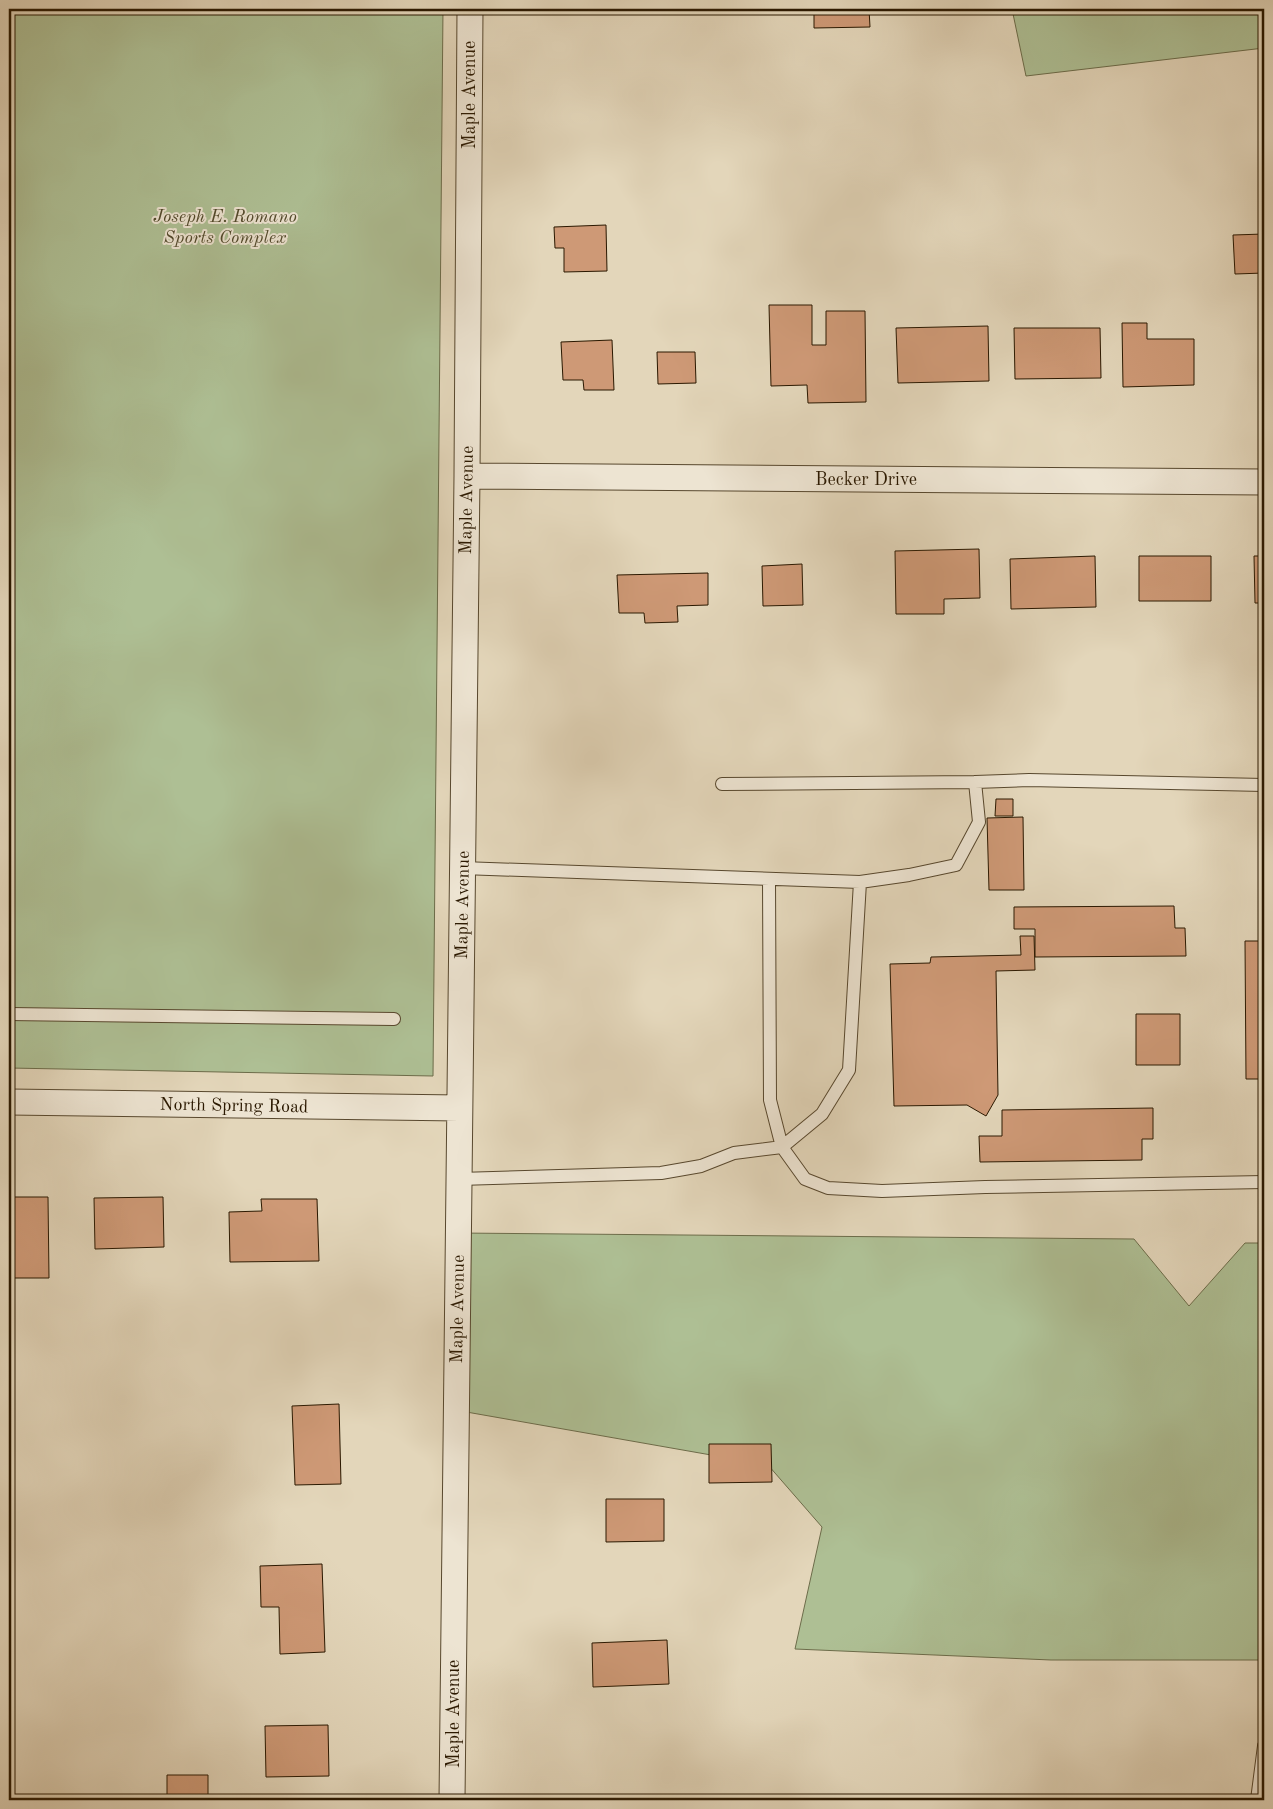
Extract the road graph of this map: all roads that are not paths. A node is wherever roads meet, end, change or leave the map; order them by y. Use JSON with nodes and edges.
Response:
{"nodes":[{"id":1,"x":470,"y":9,"type":"edge"},
{"id":2,"x":467,"y":476,"type":"junction"},
{"id":3,"x":1264,"y":482,"type":"edge"},
{"id":4,"x":975,"y":782,"type":"junction"},
{"id":5,"x":722,"y":784,"type":"dead end"},
{"id":6,"x":1264,"y":784,"type":"edge"},
{"id":7,"x":462,"y":868,"type":"junction"},
{"id":8,"x":769,"y":879,"type":"junction"},
{"id":9,"x":860,"y":882,"type":"junction"},
{"id":10,"x":9,"y":1014,"type":"edge"},
{"id":11,"x":394,"y":1019,"type":"dead end"},
{"id":12,"x":9,"y":1102,"type":"edge"},
{"id":13,"x":459,"y":1108,"type":"junction"},
{"id":14,"x":782,"y":1147,"type":"junction"},
{"id":15,"x":459,"y":1179,"type":"junction"},
{"id":16,"x":1264,"y":1182,"type":"edge"},
{"id":17,"x":1264,"y":1746,"type":"edge"},
{"id":18,"x":452,"y":1800,"type":"edge"},
{"id":19,"x":1257,"y":1800,"type":"edge"}],
"edges":[{"from":1,"to":2,"type":"street","name":"Maple Avenue"},
{"from":2,"to":3,"type":"street","name":"Becker Drive"},
{"from":2,"to":7,"type":"street","name":"Maple Avenue"},
{"from":4,"to":5,"type":"lane"},
{"from":4,"to":6,"type":"lane"},
{"from":4,"to":9,"type":"lane"},
{"from":7,"to":8,"type":"lane"},
{"from":7,"to":13,"type":"street","name":"Maple Avenue"},
{"from":8,"to":9,"type":"lane"},
{"from":8,"to":14,"type":"lane"},
{"from":9,"to":14,"type":"lane"},
{"from":10,"to":11,"type":"lane"},
{"from":12,"to":13,"type":"street","name":"North Spring Road"},
{"from":13,"to":15,"type":"street","name":"Maple Avenue"},
{"from":14,"to":15,"type":"lane"},
{"from":14,"to":16,"type":"lane"},
{"from":15,"to":18,"type":"street","name":"Maple Avenue"},
{"from":17,"to":19,"type":"lane"}]}
